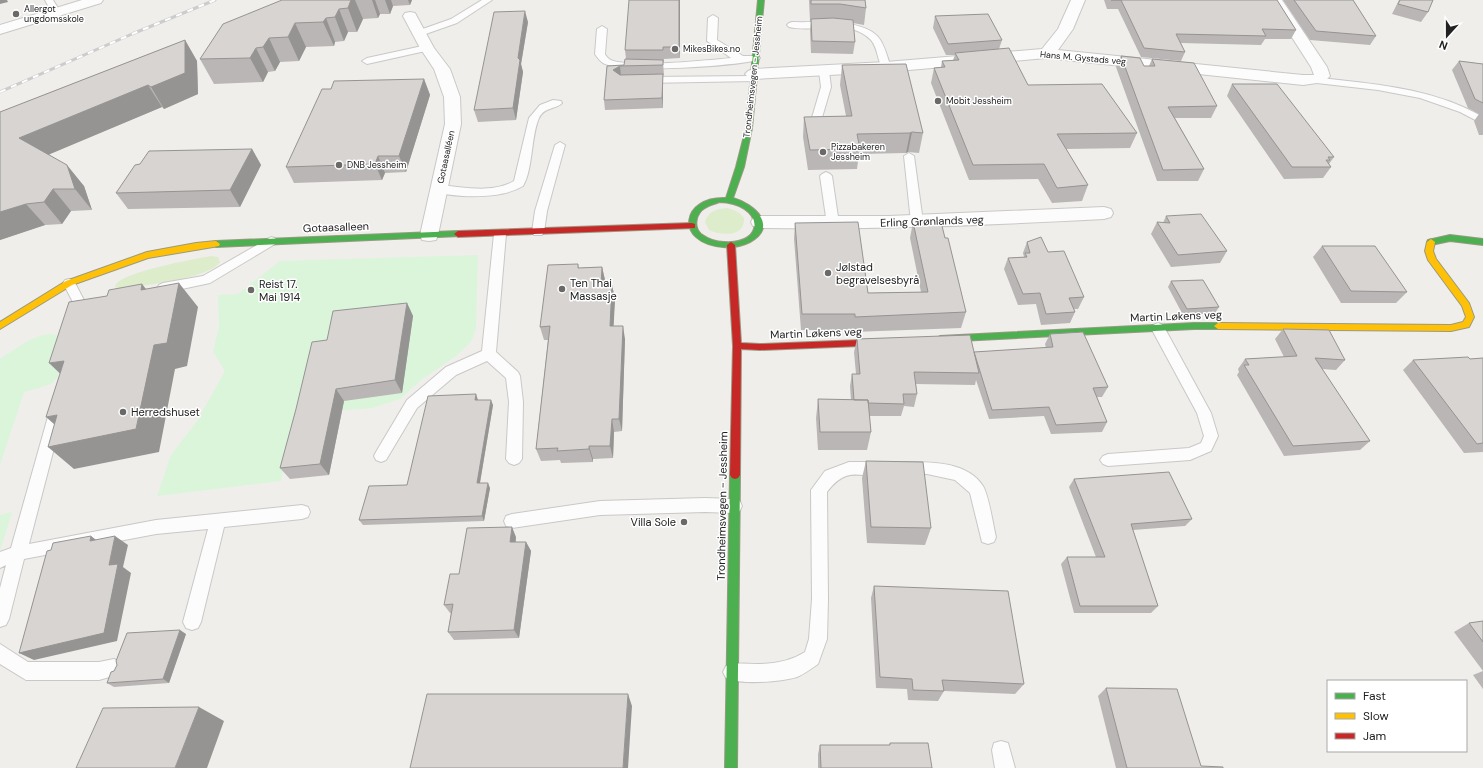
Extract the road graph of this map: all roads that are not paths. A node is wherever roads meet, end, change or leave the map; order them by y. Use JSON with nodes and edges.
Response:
{"nodes":[{"id":1,"x":49,"y":0,"type":"edge"},
{"id":2,"x":96,"y":0,"type":"edge"},
{"id":3,"x":488,"y":0,"type":"edge"},
{"id":4,"x":761,"y":0,"type":"edge"},
{"id":5,"x":1078,"y":0,"type":"edge"},
{"id":6,"x":1275,"y":0,"type":"edge"},
{"id":7,"x":56,"y":13,"type":"junction"},
{"id":8,"x":410,"y":16,"type":"dead end"},
{"id":9,"x":713,"y":18,"type":"dead end"},
{"id":10,"x":792,"y":25,"type":"dead end"},
{"id":11,"x":602,"y":29,"type":"dead end"},
{"id":12,"x":0,"y":30,"type":"edge"},
{"id":13,"x":423,"y":41,"type":"junction"},
{"id":14,"x":1046,"y":53,"type":"junction"},
{"id":15,"x":755,"y":58,"type":"junction"},
{"id":16,"x":367,"y":60,"type":"dead end"},
{"id":17,"x":740,"y":60,"type":"junction"},
{"id":18,"x":886,"y":67,"type":"junction"},
{"id":19,"x":824,"y":71,"type":"junction"},
{"id":20,"x":753,"y":76,"type":"junction"},
{"id":21,"x":636,"y":80,"type":"edge"},
{"id":22,"x":1312,"y":80,"type":"junction"},
{"id":23,"x":557,"y":102,"type":"dead end"},
{"id":24,"x":816,"y":121,"type":"edge"},
{"id":25,"x":1483,"y":121,"type":"edge"},
{"id":26,"x":560,"y":145,"type":"dead end"},
{"id":27,"x":909,"y":156,"type":"edge"},
{"id":28,"x":826,"y":176,"type":"edge"},
{"id":29,"x":439,"y":189,"type":"junction"},
{"id":30,"x":728,"y":200,"type":"junction"},
{"id":31,"x":1104,"y":213,"type":"dead end"},
{"id":32,"x":760,"y":222,"type":"junction"},
{"id":33,"x":918,"y":222,"type":"junction"},
{"id":34,"x":833,"y":224,"type":"junction"},
{"id":35,"x":692,"y":226,"type":"junction"},
{"id":36,"x":538,"y":232,"type":"junction"},
{"id":37,"x":500,"y":234,"type":"junction"},
{"id":38,"x":429,"y":235,"type":"junction"},
{"id":39,"x":271,"y":241,"type":"junction"},
{"id":40,"x":1483,"y":242,"type":"edge"},
{"id":41,"x":730,"y":245,"type":"junction"},
{"id":42,"x":69,"y":283,"type":"junction"},
{"id":43,"x":153,"y":289,"type":"edge"},
{"id":44,"x":96,"y":302,"type":"edge"},
{"id":45,"x":0,"y":326,"type":"edge"},
{"id":46,"x":1158,"y":328,"type":"junction"},
{"id":47,"x":928,"y":340,"type":"edge"},
{"id":48,"x":896,"y":341,"type":"edge"},
{"id":49,"x":737,"y":346,"type":"junction"},
{"id":50,"x":489,"y":354,"type":"junction"},
{"id":51,"x":62,"y":392,"type":"edge"},
{"id":52,"x":381,"y":456,"type":"dead end"},
{"id":53,"x":514,"y":459,"type":"dead end"},
{"id":54,"x":1108,"y":460,"type":"dead end"},
{"id":55,"x":734,"y":506,"type":"junction"},
{"id":56,"x":302,"y":512,"type":"dead end"},
{"id":57,"x":218,"y":521,"type":"junction"},
{"id":58,"x":512,"y":521,"type":"dead end"},
{"id":59,"x":988,"y":537,"type":"dead end"},
{"id":60,"x":18,"y":553,"type":"junction"},
{"id":61,"x":0,"y":560,"type":"edge"},
{"id":62,"x":0,"y":619,"type":"edge"},
{"id":63,"x":192,"y":622,"type":"dead end"},
{"id":64,"x":0,"y":653,"type":"edge"},
{"id":65,"x":114,"y":668,"type":"edge"},
{"id":66,"x":732,"y":672,"type":"junction"},
{"id":67,"x":730,"y":768,"type":"edge"}],
"edges":[{"from":1,"to":7,"type":"lane"},
{"from":2,"to":7,"type":"street"},
{"from":3,"to":13,"type":"lane"},
{"from":4,"to":15,"type":"street","name":"Trondheimsvegen - Jessheim"},
{"from":5,"to":14,"type":"street"},
{"from":6,"to":22,"type":"street"},
{"from":7,"to":12,"type":"street"},
{"from":8,"to":13,"type":"street","name":"Gotaasalléen"},
{"from":9,"to":17,"type":"lane"},
{"from":10,"to":18,"type":"lane"},
{"from":11,"to":17,"type":"lane"},
{"from":13,"to":16,"type":"lane"},
{"from":13,"to":29,"type":"street","name":"Gotaasalléen"},
{"from":14,"to":18,"type":"street","name":"Hans M. Gystads veg"},
{"from":14,"to":22,"type":"street","name":"Hans M. Gystads veg"},
{"from":15,"to":17,"type":"lane"},
{"from":15,"to":20,"type":"street","name":"Trondheimsvegen - Jessheim"},
{"from":18,"to":19,"type":"street","name":"Hans M. Gystads veg"},
{"from":19,"to":20,"type":"street","name":"Hans M. Gystads veg"},
{"from":19,"to":24,"type":"lane"},
{"from":20,"to":21,"type":"lane"},
{"from":20,"to":30,"type":"street","name":"Trondheimsvegen - Jessheim"},
{"from":22,"to":25,"type":"lane"},
{"from":23,"to":29,"type":"lane"},
{"from":26,"to":36,"type":"lane"},
{"from":27,"to":33,"type":"lane"},
{"from":28,"to":34,"type":"lane"},
{"from":29,"to":38,"type":"street","name":"Gotaasalléen"},
{"from":30,"to":32,"type":"street"},
{"from":30,"to":35,"type":"street"},
{"from":31,"to":33,"type":"street","name":"Erling Grønlands veg"},
{"from":32,"to":34,"type":"street","name":"Erling Grønlands veg"},
{"from":32,"to":41,"type":"street"},
{"from":33,"to":34,"type":"street","name":"Erling Grønlands veg"},
{"from":35,"to":36,"type":"street","name":"Gotaasalleen"},
{"from":35,"to":41,"type":"street"},
{"from":36,"to":37,"type":"street","name":"Gotaasalleen"},
{"from":37,"to":38,"type":"street","name":"Gotaasalleen"},
{"from":37,"to":50,"type":"lane"},
{"from":38,"to":39,"type":"street","name":"Gotaasalleen"},
{"from":39,"to":42,"type":"street","name":"Gotaasalleen"},
{"from":39,"to":43,"type":"lane"},
{"from":40,"to":46,"type":"street","name":"Martin Løkens veg"},
{"from":41,"to":49,"type":"street","name":"Trondheimsvegen - Jessheim"},
{"from":42,"to":44,"type":"lane"},
{"from":42,"to":45,"type":"street","name":"Gotaasalleen"},
{"from":46,"to":47,"type":"street","name":"Martin Løkens veg"},
{"from":46,"to":54,"type":"lane"},
{"from":48,"to":49,"type":"street","name":"Martin Løkens veg"},
{"from":49,"to":55,"type":"street","name":"Trondheimsvegen - Jessheim"},
{"from":50,"to":52,"type":"lane"},
{"from":50,"to":53,"type":"lane"},
{"from":51,"to":60,"type":"lane"},
{"from":55,"to":58,"type":"lane"},
{"from":55,"to":66,"type":"street","name":"Trondheimsvegen - Jessheim"},
{"from":56,"to":57,"type":"lane"},
{"from":57,"to":60,"type":"lane"},
{"from":57,"to":63,"type":"lane"},
{"from":59,"to":66,"type":"lane"},
{"from":60,"to":61,"type":"lane"},
{"from":60,"to":62,"type":"lane"},
{"from":64,"to":65,"type":"lane"},
{"from":66,"to":67,"type":"street","name":"Trondheimsvegen - Jessheim"}]}
